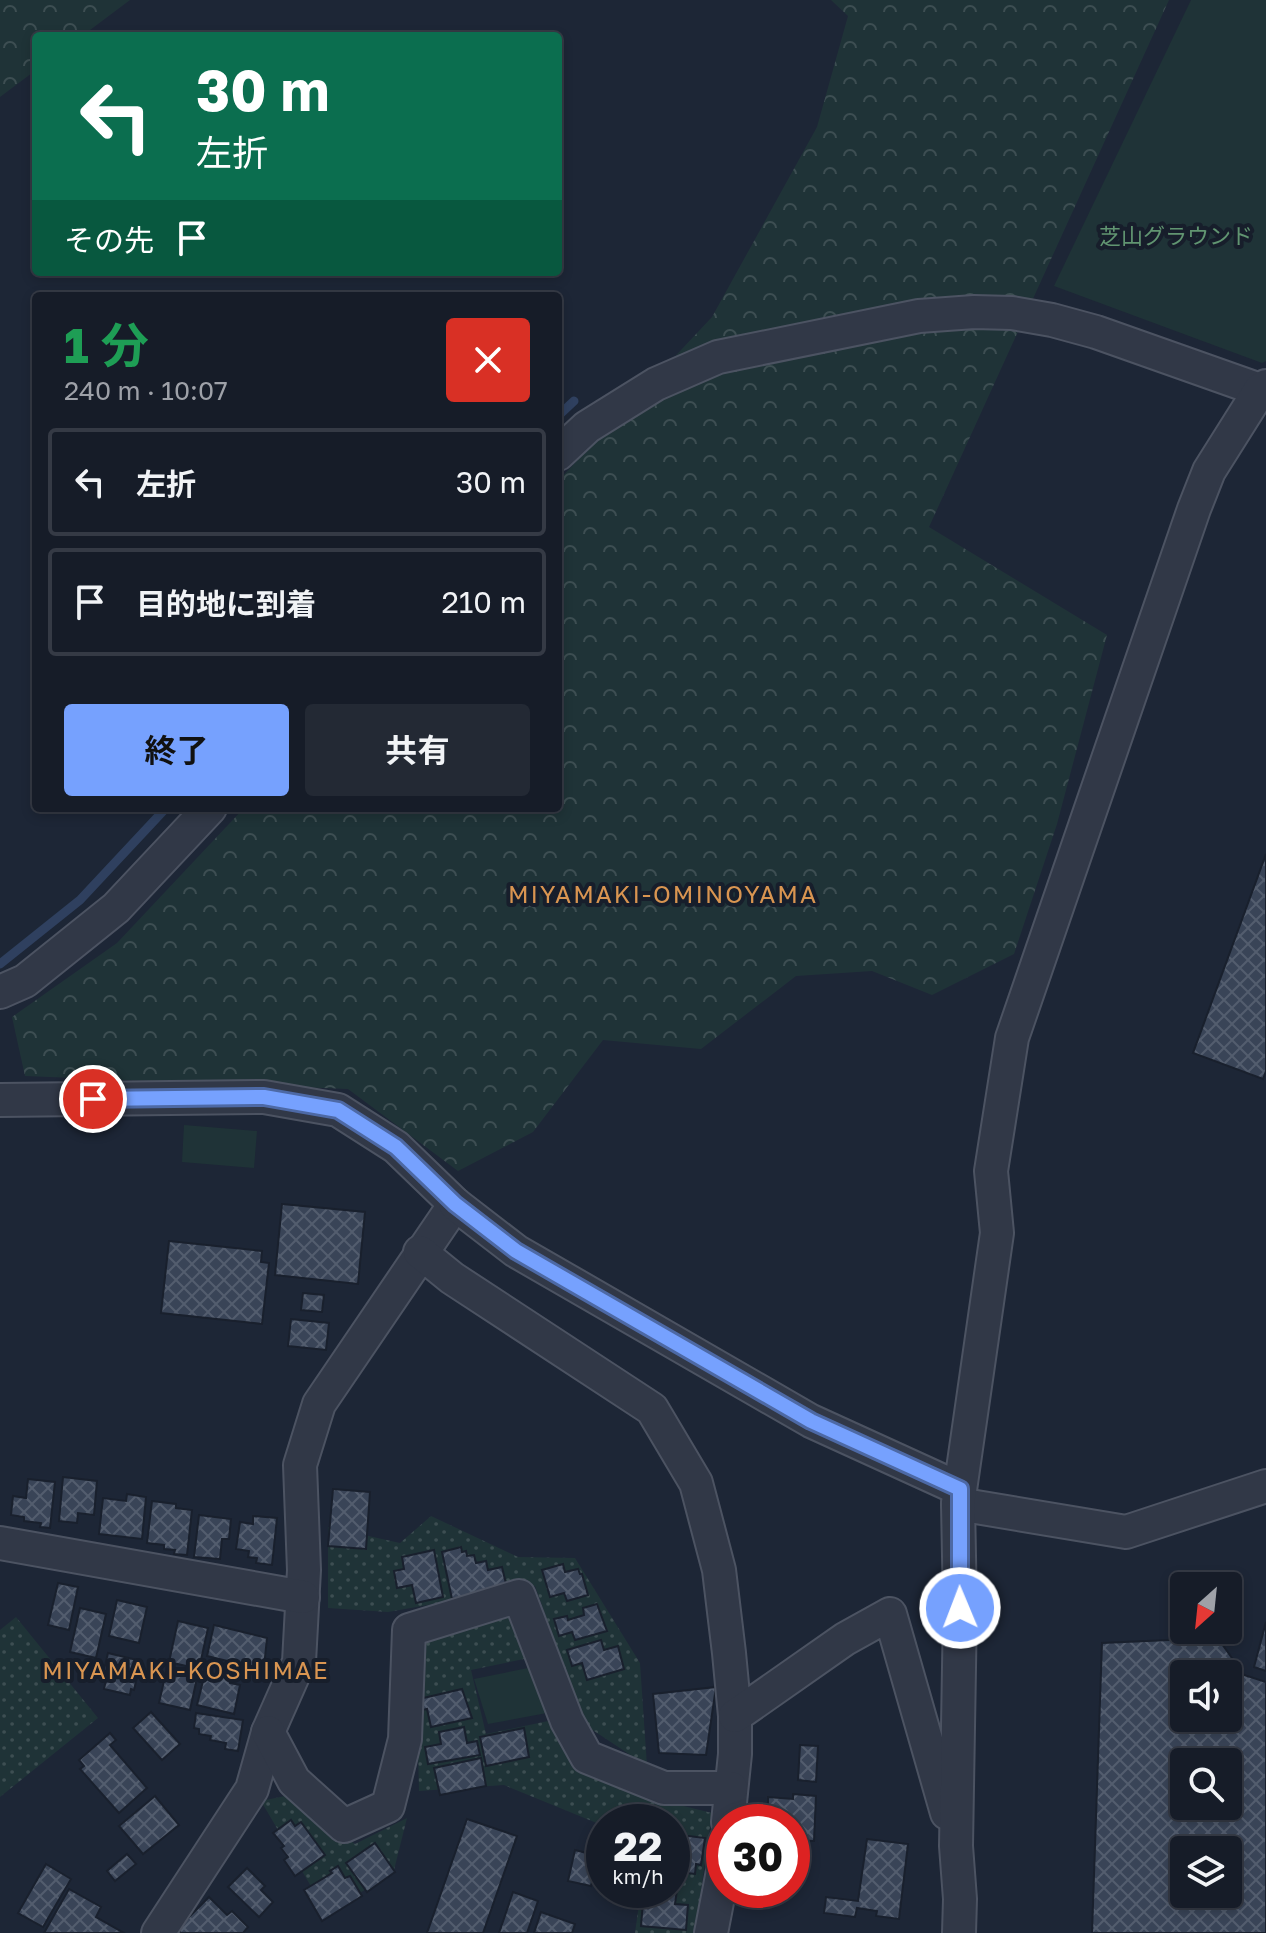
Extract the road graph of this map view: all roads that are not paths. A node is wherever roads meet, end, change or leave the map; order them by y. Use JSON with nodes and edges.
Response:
{"nodes":[{"id":1,"x":1263,"y":388,"type":"edge"},
{"id":2,"x":562,"y":450,"type":"edge"},
{"id":3,"x":206,"y":812,"type":"edge"},
{"id":4,"x":0,"y":992,"type":"edge"},
{"id":5,"x":1,"y":1097,"type":"edge"},
{"id":6,"x":455,"y":1204,"type":"junction"},
{"id":7,"x":420,"y":1252,"type":"junction"},
{"id":8,"x":1266,"y":1486,"type":"edge"},
{"id":9,"x":959,"y":1496,"type":"junction"},
{"id":10,"x":0,"y":1543,"type":"edge"},
{"id":11,"x":303,"y":1597,"type":"junction"},
{"id":12,"x":735,"y":1716,"type":"junction"},
{"id":13,"x":268,"y":1732,"type":"junction"},
{"id":14,"x":731,"y":1788,"type":"junction"},
{"id":15,"x":730,"y":1804,"type":"edge"},
{"id":16,"x":956,"y":1846,"type":"junction"},
{"id":17,"x":716,"y":1908,"type":"edge"},
{"id":18,"x":158,"y":1933,"type":"edge"},
{"id":19,"x":711,"y":1933,"type":"edge"},
{"id":20,"x":959,"y":1933,"type":"edge"}],
"edges":[{"from":1,"to":2,"type":"street"},
{"from":1,"to":9,"type":"street"},
{"from":3,"to":4,"type":"street"},
{"from":5,"to":6,"type":"street"},
{"from":6,"to":7,"type":"street"},
{"from":6,"to":9,"type":"street"},
{"from":7,"to":11,"type":"street"},
{"from":7,"to":12,"type":"street"},
{"from":8,"to":9,"type":"street"},
{"from":9,"to":16,"type":"street"},
{"from":10,"to":11,"type":"street"},
{"from":11,"to":13,"type":"street"},
{"from":12,"to":14,"type":"street"},
{"from":12,"to":16,"type":"street"},
{"from":13,"to":14,"type":"street"},
{"from":13,"to":18,"type":"street"},
{"from":14,"to":15,"type":"street"},
{"from":16,"to":20,"type":"street"},
{"from":17,"to":19,"type":"street"}]}
